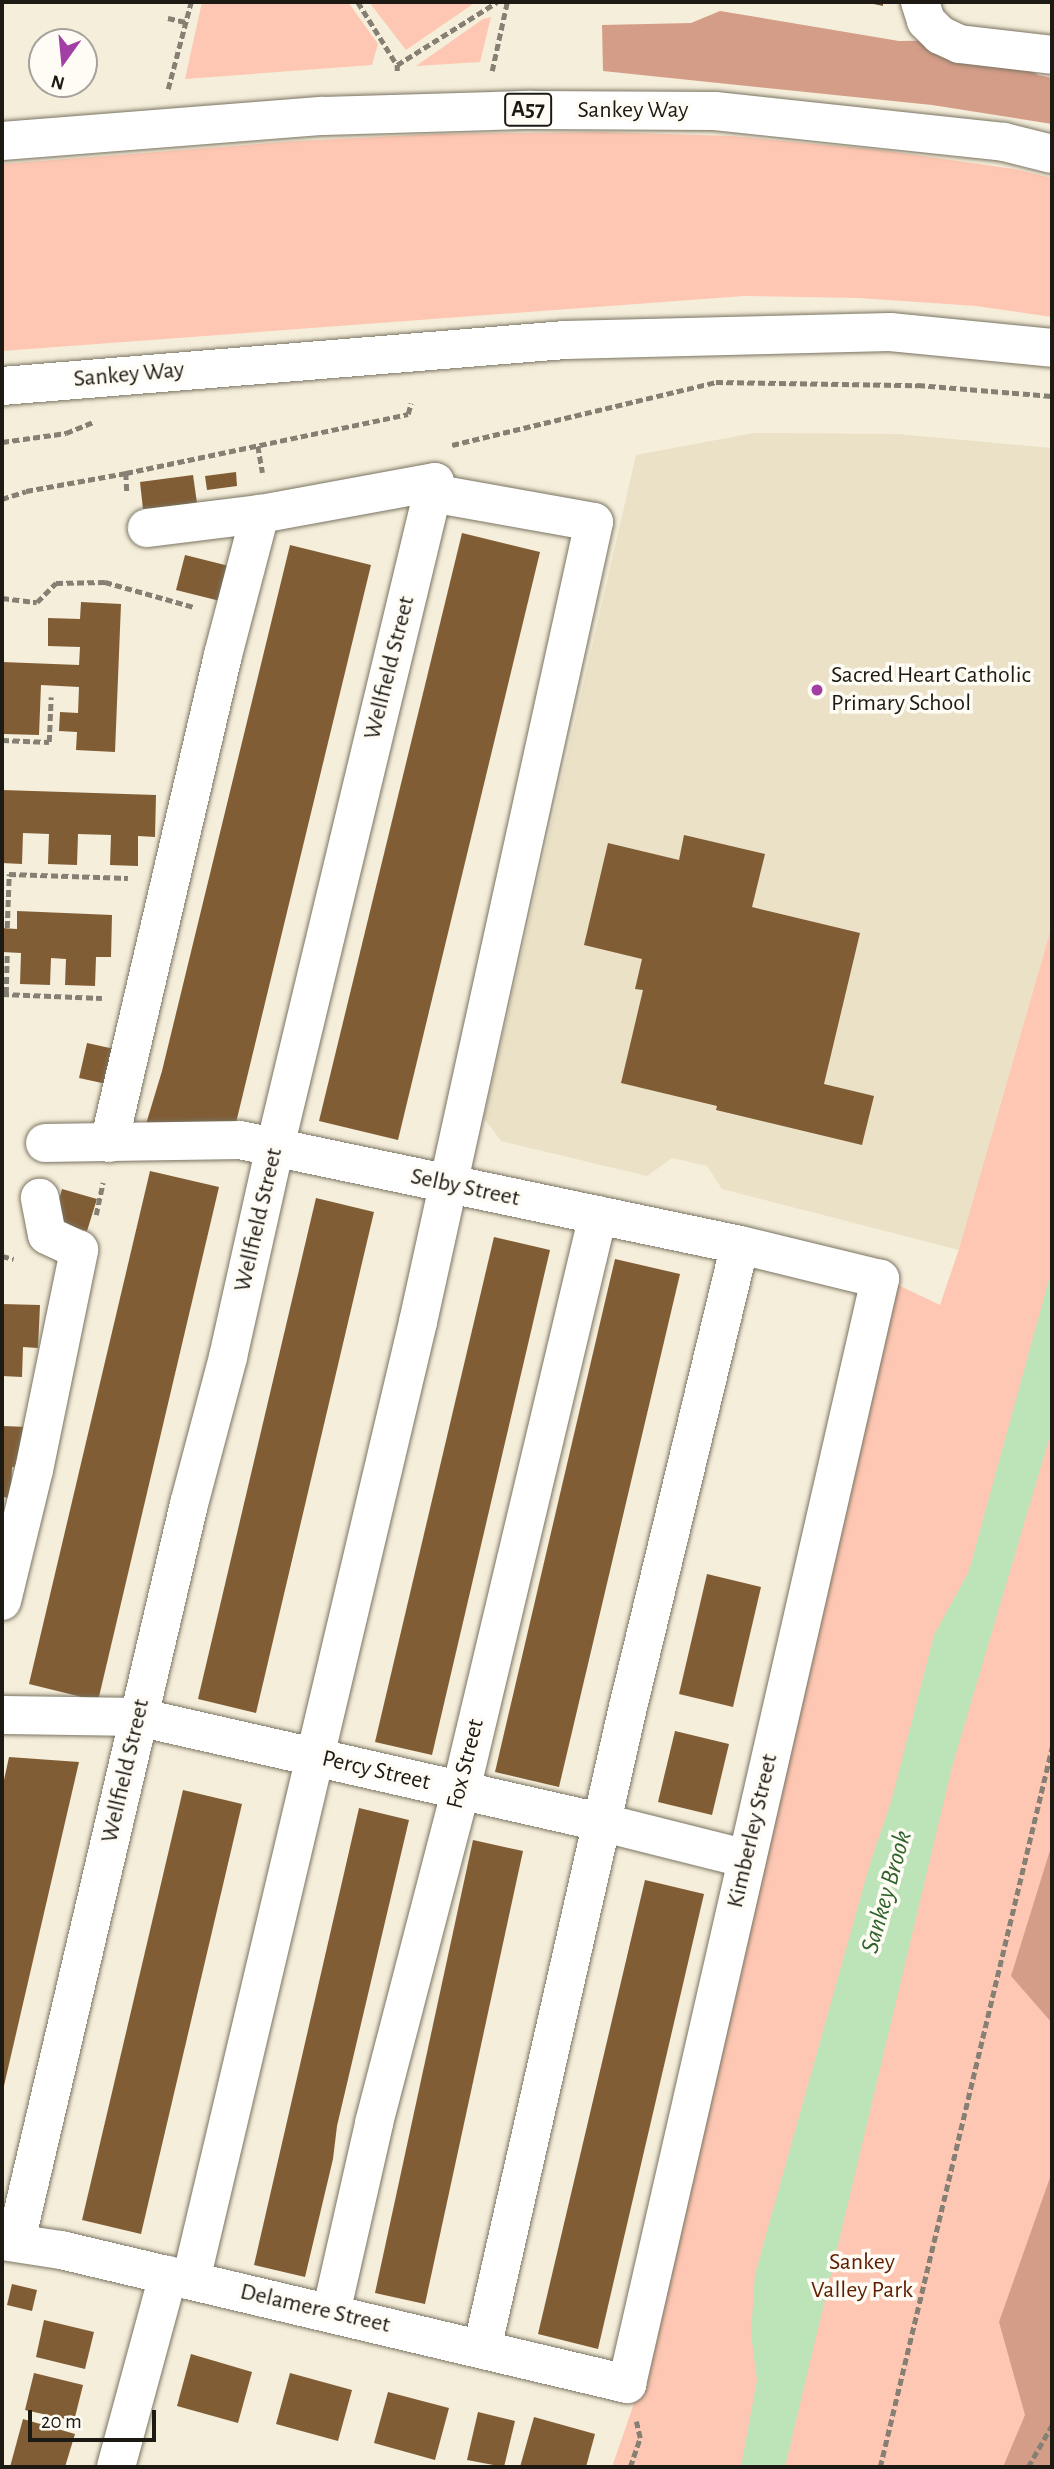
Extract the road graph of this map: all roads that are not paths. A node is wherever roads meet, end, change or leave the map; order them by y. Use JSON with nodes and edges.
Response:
{"nodes":[{"id":1,"x":920,"y":2,"type":"edge"},
{"id":2,"x":1052,"y":55,"type":"edge"},
{"id":3,"x":2,"y":141,"type":"edge"},
{"id":4,"x":1052,"y":154,"type":"edge"},
{"id":5,"x":1052,"y":348,"type":"edge"},
{"id":6,"x":2,"y":386,"type":"edge"},
{"id":7,"x":432,"y":493,"type":"junction"},
{"id":8,"x":263,"y":500,"type":"junction"},
{"id":9,"x":147,"y":528,"type":"road end"},
{"id":10,"x":45,"y":1143,"type":"dead end"},
{"id":11,"x":109,"y":1143,"type":"junction"},
{"id":12,"x":275,"y":1147,"type":"junction"},
{"id":13,"x":448,"y":1185,"type":"junction"},
{"id":14,"x":40,"y":1198,"type":"dead end"},
{"id":15,"x":598,"y":1215,"type":"junction"},
{"id":16,"x":740,"y":1245,"type":"junction"},
{"id":17,"x":880,"y":1279,"type":"joint"},
{"id":18,"x":2,"y":1601,"type":"edge"},
{"id":19,"x":2,"y":1715,"type":"edge"},
{"id":20,"x":138,"y":1717,"type":"junction"},
{"id":21,"x":315,"y":1757,"type":"junction"},
{"id":22,"x":461,"y":1790,"type":"junction"},
{"id":23,"x":604,"y":1823,"type":"junction"},
{"id":24,"x":747,"y":1859,"type":"junction"},
{"id":25,"x":9,"y":2241,"type":"edge"},
{"id":26,"x":180,"y":2277,"type":"junction"},
{"id":27,"x":331,"y":2313,"type":"junction"},
{"id":28,"x":482,"y":2349,"type":"junction"},
{"id":29,"x":627,"y":2384,"type":"joint"},
{"id":30,"x":116,"y":2467,"type":"edge"}],
"edges":[{"from":1,"to":2,"type":"main road"},
{"from":3,"to":4,"type":"main road","name":"Sankey Way","number":"A57"},
{"from":5,"to":6,"type":"main road","name":"Sankey Way"},
{"from":7,"to":8,"type":"main road"},
{"from":7,"to":12,"type":"main road","name":"Wellfield Street"},
{"from":7,"to":13,"type":"main road"},
{"from":8,"to":9,"type":"main road"},
{"from":8,"to":11,"type":"main road"},
{"from":10,"to":11,"type":"main road","name":"Selby Street"},
{"from":11,"to":12,"type":"main road","name":"Selby Street"},
{"from":12,"to":13,"type":"main road","name":"Selby Street"},
{"from":12,"to":20,"type":"main road","name":"Wellfield Street"},
{"from":13,"to":15,"type":"main road","name":"Selby Street"},
{"from":13,"to":21,"type":"main road"},
{"from":14,"to":18,"type":"main road"},
{"from":15,"to":16,"type":"main road","name":"Selby Street"},
{"from":15,"to":22,"type":"main road","name":"Fox Street"},
{"from":16,"to":17,"type":"main road","name":"Selby Street"},
{"from":16,"to":23,"type":"main road"},
{"from":17,"to":24,"type":"main road","name":"Kimberley Street"},
{"from":19,"to":20,"type":"main road","name":"Percy Street"},
{"from":20,"to":21,"type":"main road","name":"Percy Street"},
{"from":20,"to":25,"type":"main road","name":"Wellfield Street"},
{"from":21,"to":22,"type":"main road","name":"Percy Street"},
{"from":21,"to":26,"type":"main road"},
{"from":22,"to":23,"type":"main road","name":"Percy Street"},
{"from":22,"to":27,"type":"main road","name":"Fox Street"},
{"from":23,"to":24,"type":"main road","name":"Percy Street"},
{"from":23,"to":28,"type":"main road"},
{"from":24,"to":29,"type":"main road","name":"Kimberley Street"},
{"from":25,"to":26,"type":"main road","name":"Delamere Street"},
{"from":26,"to":27,"type":"main road","name":"Delamere Street"},
{"from":26,"to":30,"type":"main road"},
{"from":27,"to":28,"type":"main road","name":"Delamere Street"},
{"from":28,"to":29,"type":"main road","name":"Delamere Street"}]}
